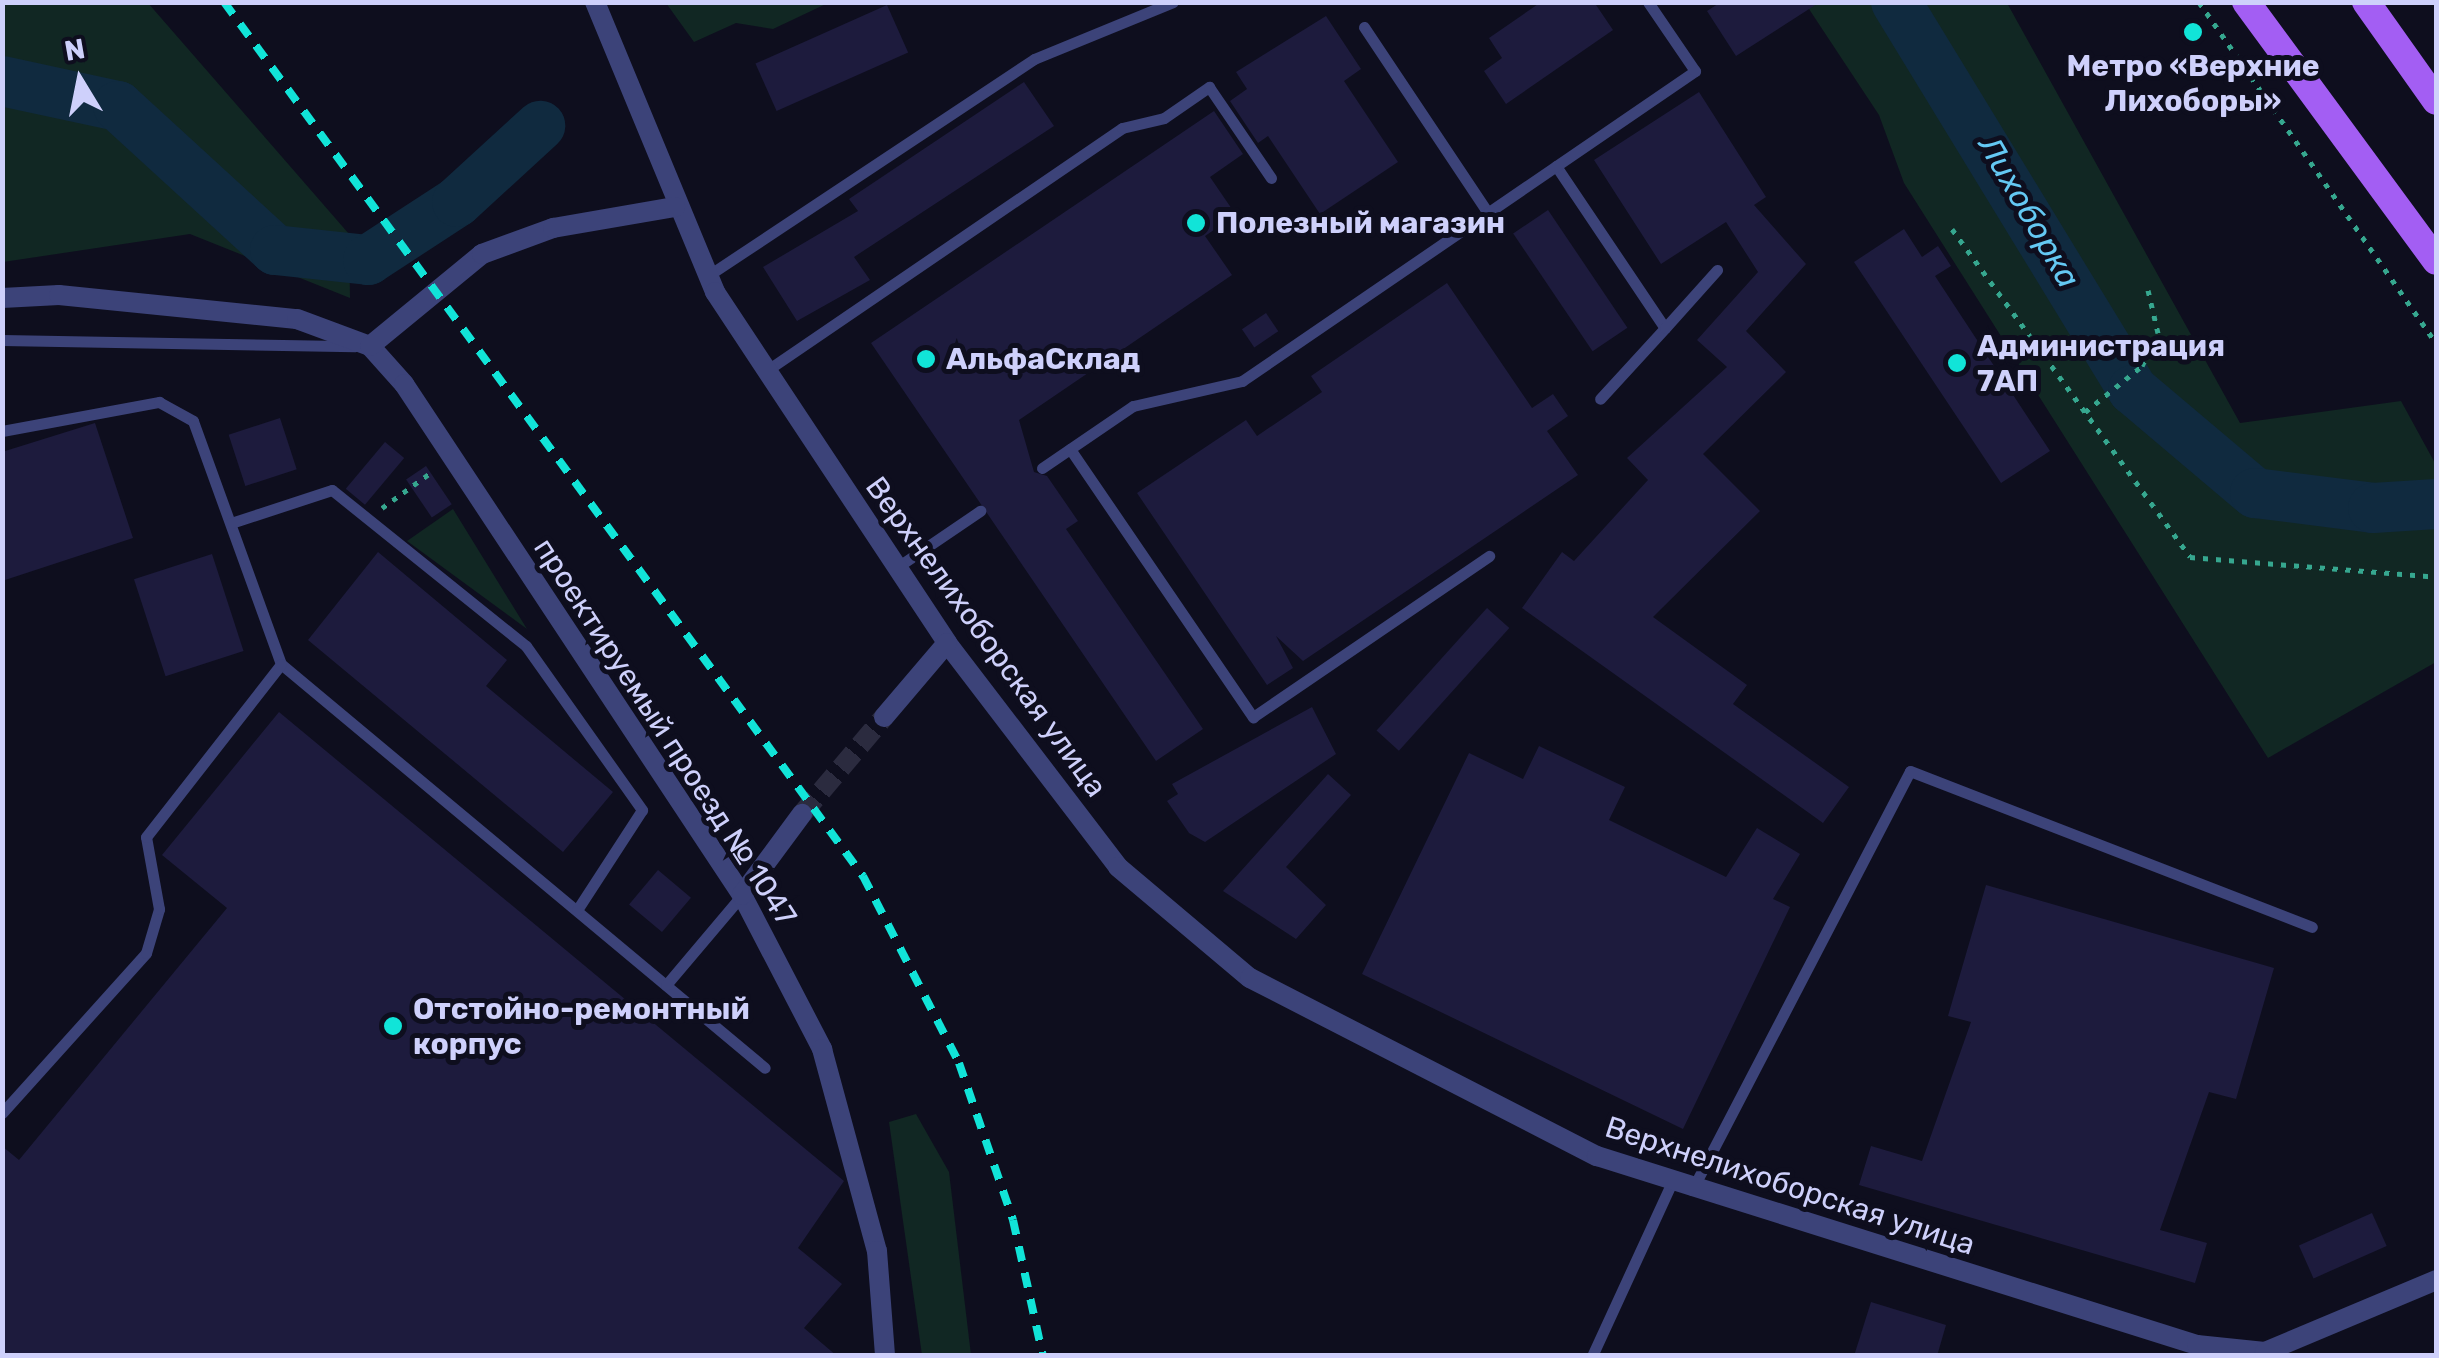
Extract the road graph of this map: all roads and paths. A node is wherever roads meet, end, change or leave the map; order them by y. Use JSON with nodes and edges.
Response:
{"nodes":[{"id":1,"x":595,"y":2,"type":"edge"},
{"id":2,"x":1173,"y":2,"type":"edge"},
{"id":3,"x":1648,"y":2,"type":"edge"},
{"id":4,"x":2200,"y":2,"type":"edge"},
{"id":5,"x":2246,"y":2,"type":"edge"},
{"id":6,"x":2366,"y":2,"type":"edge"},
{"id":7,"x":1364,"y":27,"type":"dead end"},
{"id":8,"x":2436,"y":101,"type":"edge"},
{"id":9,"x":1556,"y":166,"type":"junction"},
{"id":10,"x":1271,"y":178,"type":"dead end"},
{"id":11,"x":675,"y":207,"type":"junction"},
{"id":12,"x":1488,"y":213,"type":"junction"},
{"id":13,"x":1952,"y":229,"type":"dead end"},
{"id":14,"x":2436,"y":261,"type":"edge"},
{"id":15,"x":1717,"y":270,"type":"dead end"},
{"id":16,"x":706,"y":277,"type":"junction"},
{"id":17,"x":2148,"y":290,"type":"dead end"},
{"id":18,"x":2,"y":298,"type":"edge"},
{"id":19,"x":1665,"y":328,"type":"junction"},
{"id":20,"x":2,"y":340,"type":"edge"},
{"id":21,"x":2436,"y":343,"type":"edge"},
{"id":22,"x":370,"y":346,"type":"junction"},
{"id":23,"x":766,"y":371,"type":"junction"},
{"id":24,"x":1600,"y":399,"type":"dead end"},
{"id":25,"x":2085,"y":412,"type":"junction"},
{"id":26,"x":2,"y":431,"type":"edge"},
{"id":27,"x":1070,"y":449,"type":"junction"},
{"id":28,"x":1042,"y":468,"type":"dead end"},
{"id":29,"x":430,"y":472,"type":"dead end"},
{"id":30,"x":980,"y":510,"type":"dead end"},
{"id":31,"x":368,"y":520,"type":"junction"},
{"id":32,"x":231,"y":522,"type":"junction"},
{"id":33,"x":1490,"y":556,"type":"dead end"},
{"id":34,"x":896,"y":568,"type":"junction"},
{"id":35,"x":2436,"y":577,"type":"edge"},
{"id":36,"x":947,"y":643,"type":"junction"},
{"id":37,"x":281,"y":664,"type":"junction"},
{"id":38,"x":884,"y":716,"type":"tunnel mouth"},
{"id":39,"x":802,"y":814,"type":"tunnel mouth"},
{"id":40,"x":742,"y":895,"type":"junction"},
{"id":41,"x":576,"y":910,"type":"junction"},
{"id":42,"x":2312,"y":927,"type":"dead end"},
{"id":43,"x":666,"y":985,"type":"junction"},
{"id":44,"x":765,"y":1068,"type":"dead end"},
{"id":45,"x":2,"y":1113,"type":"edge"},
{"id":46,"x":1682,"y":1186,"type":"junction"},
{"id":47,"x":2436,"y":1280,"type":"edge"},
{"id":48,"x":885,"y":1356,"type":"edge"},
{"id":49,"x":1592,"y":1356,"type":"edge"}],
"edges":[{"from":1,"to":11,"type":"street","name":"Верхнелихоборская улица"},
{"from":2,"to":16,"type":"lane"},
{"from":3,"to":9,"type":"lane"},
{"from":4,"to":21,"type":"path"},
{"from":5,"to":14,"type":"main road"},
{"from":6,"to":8,"type":"main road"},
{"from":7,"to":12,"type":"lane"},
{"from":9,"to":12,"type":"lane"},
{"from":9,"to":19,"type":"lane"},
{"from":10,"to":23,"type":"lane"},
{"from":11,"to":16,"type":"street","name":"Верхнелихоборская улица"},
{"from":11,"to":22,"type":"street"},
{"from":12,"to":27,"type":"lane"},
{"from":13,"to":25,"type":"path"},
{"from":15,"to":19,"type":"lane"},
{"from":16,"to":23,"type":"street","name":"Верхнелихоборская улица"},
{"from":17,"to":25,"type":"path"},
{"from":18,"to":22,"type":"street"},
{"from":19,"to":24,"type":"lane"},
{"from":20,"to":22,"type":"lane"},
{"from":22,"to":40,"type":"street","name":"проектируемый проезд № 1047"},
{"from":23,"to":34,"type":"street","name":"Верхнелихоборская улица"},
{"from":25,"to":35,"type":"path"},
{"from":26,"to":32,"type":"lane"},
{"from":27,"to":28,"type":"lane"},
{"from":27,"to":33,"type":"lane"},
{"from":29,"to":31,"type":"path"},
{"from":30,"to":34,"type":"lane"},
{"from":31,"to":32,"type":"lane"},
{"from":31,"to":41,"type":"lane"},
{"from":32,"to":37,"type":"lane"},
{"from":34,"to":36,"type":"street","name":"Верхнелихоборская улица"},
{"from":36,"to":38,"type":"street"},
{"from":36,"to":46,"type":"street","name":"Верхнелихоборская улица"},
{"from":37,"to":41,"type":"lane"},
{"from":37,"to":45,"type":"lane"},
{"from":39,"to":40,"type":"street"},
{"from":40,"to":43,"type":"lane"},
{"from":40,"to":48,"type":"street","name":"проектируемый проезд № 1047"},
{"from":41,"to":43,"type":"lane"},
{"from":42,"to":46,"type":"lane"},
{"from":43,"to":44,"type":"lane"},
{"from":46,"to":47,"type":"street","name":"Верхнелихоборская улица"},
{"from":46,"to":49,"type":"lane"}]}
